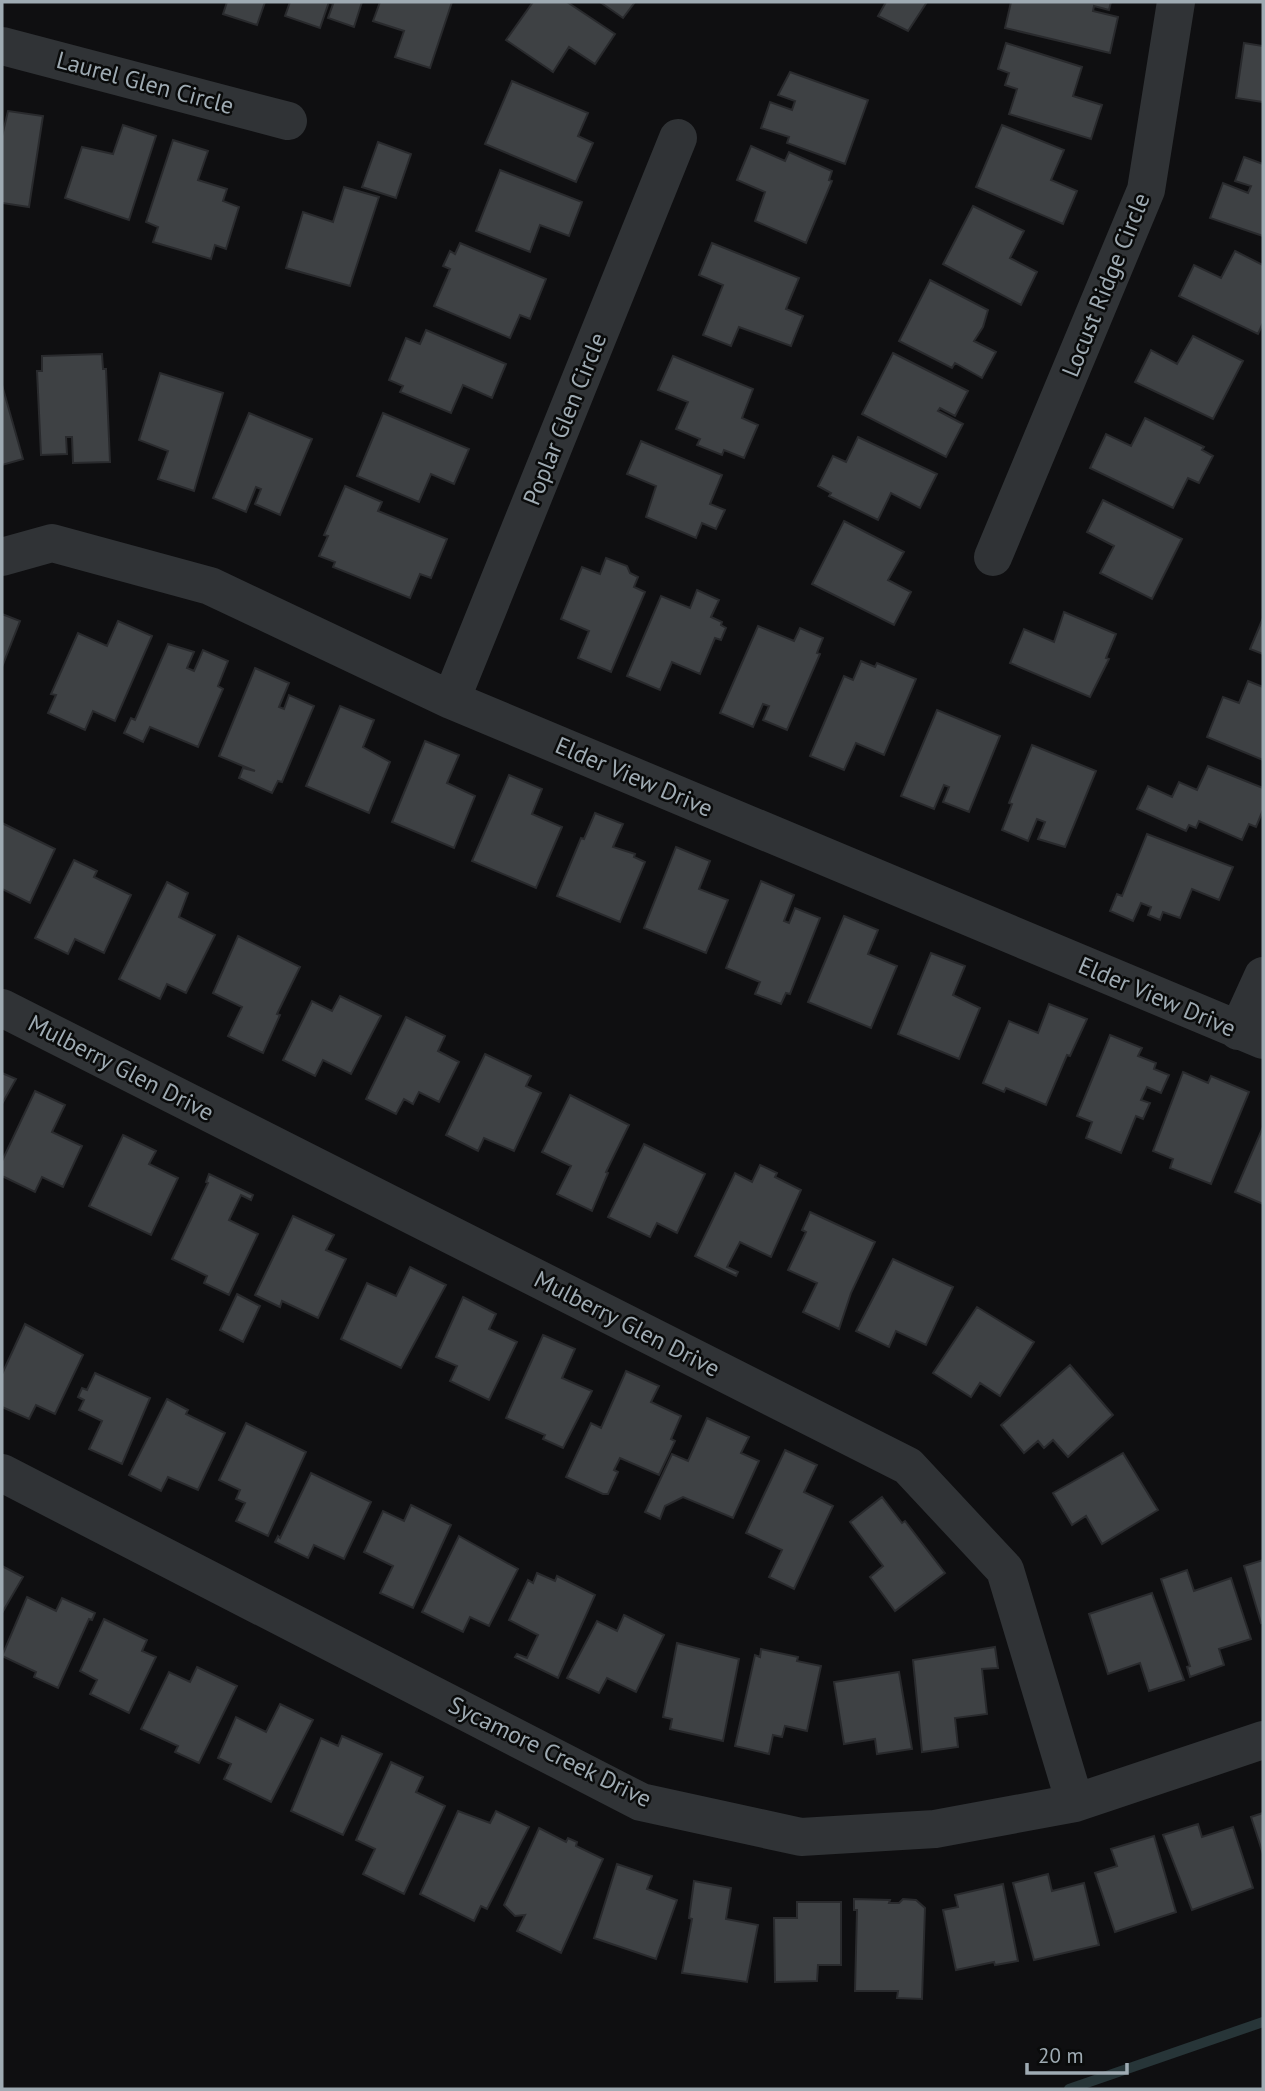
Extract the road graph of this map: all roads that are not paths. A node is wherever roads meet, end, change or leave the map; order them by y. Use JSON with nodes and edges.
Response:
{"nodes":[{"id":1,"x":1177,"y":2,"type":"edge"},
{"id":2,"x":2,"y":46,"type":"edge"},
{"id":3,"x":288,"y":121,"type":"dead end"},
{"id":4,"x":678,"y":138,"type":"dead end"},
{"id":5,"x":2,"y":557,"type":"edge"},
{"id":6,"x":993,"y":557,"type":"dead end"},
{"id":7,"x":451,"y":700,"type":"junction"},
{"id":8,"x":1263,"y":976,"type":"edge"},
{"id":9,"x":2,"y":1008,"type":"edge"},
{"id":10,"x":1250,"y":1035,"type":"edge"},
{"id":11,"x":2,"y":1473,"type":"edge"},
{"id":12,"x":1263,"y":1740,"type":"edge"},
{"id":13,"x":1075,"y":1803,"type":"junction"}],
"edges":[{"from":1,"to":6,"type":"street","name":"Locust Ridge Circle"},
{"from":2,"to":3,"type":"street","name":"Laurel Glen Circle"},
{"from":4,"to":7,"type":"street","name":"Poplar Glen Circle"},
{"from":5,"to":7,"type":"street","name":"Elder View Drive"},
{"from":7,"to":10,"type":"street","name":"Elder View Drive"},
{"from":8,"to":10,"type":"street"},
{"from":9,"to":13,"type":"street","name":"Mulberry Glen Drive"},
{"from":11,"to":13,"type":"street","name":"Sycamore Creek Drive"},
{"from":12,"to":13,"type":"street","name":"Sycamore Creek Drive"}]}
